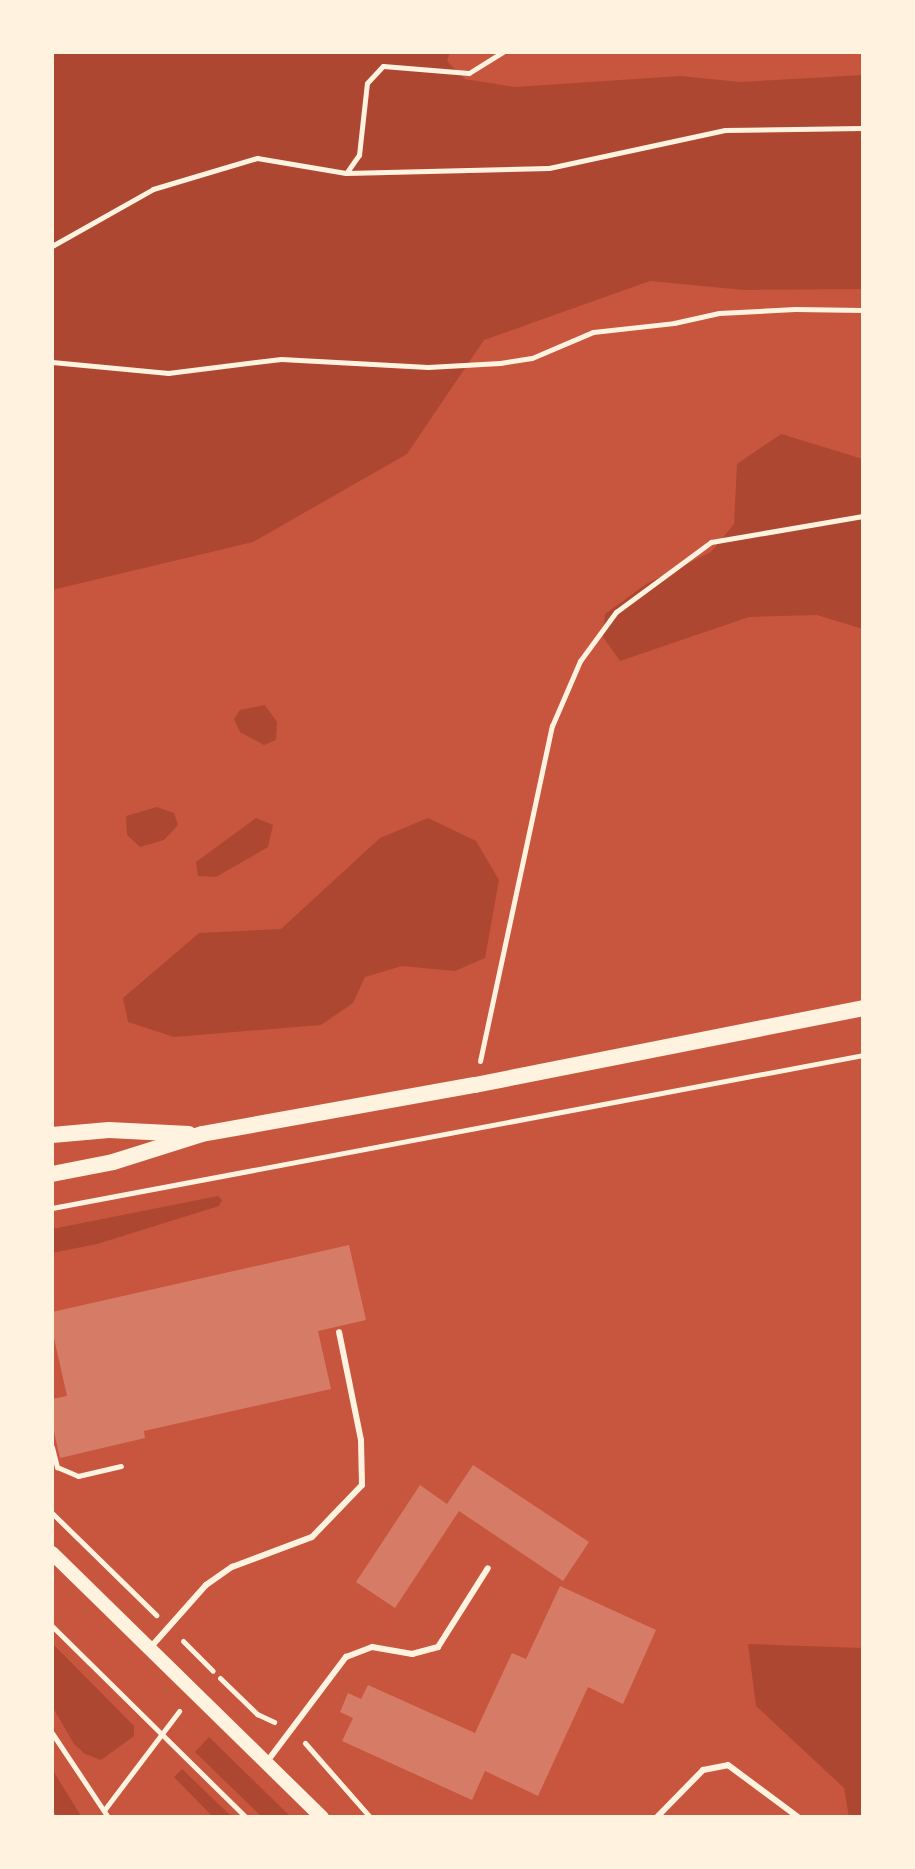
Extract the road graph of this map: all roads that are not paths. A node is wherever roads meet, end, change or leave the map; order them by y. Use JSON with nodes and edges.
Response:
{"nodes":[{"id":1,"x":863,"y":1008,"type":"edge"},
{"id":2,"x":202,"y":1134,"type":"junction"},
{"id":3,"x":52,"y":1135,"type":"edge"},
{"id":4,"x":52,"y":1174,"type":"edge"},
{"id":5,"x":339,"y":1332,"type":"dead end"},
{"id":6,"x":52,"y":1553,"type":"edge"},
{"id":7,"x":488,"y":1568,"type":"dead end"},
{"id":8,"x":150,"y":1648,"type":"junction"},
{"id":9,"x":266,"y":1763,"type":"junction"},
{"id":10,"x":322,"y":1817,"type":"edge"},
{"id":11,"x":657,"y":1817,"type":"edge"},
{"id":12,"x":798,"y":1817,"type":"edge"}],
"edges":[{"from":1,"to":2,"type":"main road"},
{"from":2,"to":3,"type":"main road"},
{"from":2,"to":4,"type":"main road"},
{"from":5,"to":8,"type":"lane"},
{"from":6,"to":8,"type":"street"},
{"from":7,"to":9,"type":"lane"},
{"from":8,"to":9,"type":"street"},
{"from":9,"to":10,"type":"street"},
{"from":11,"to":12,"type":"lane"}]}
